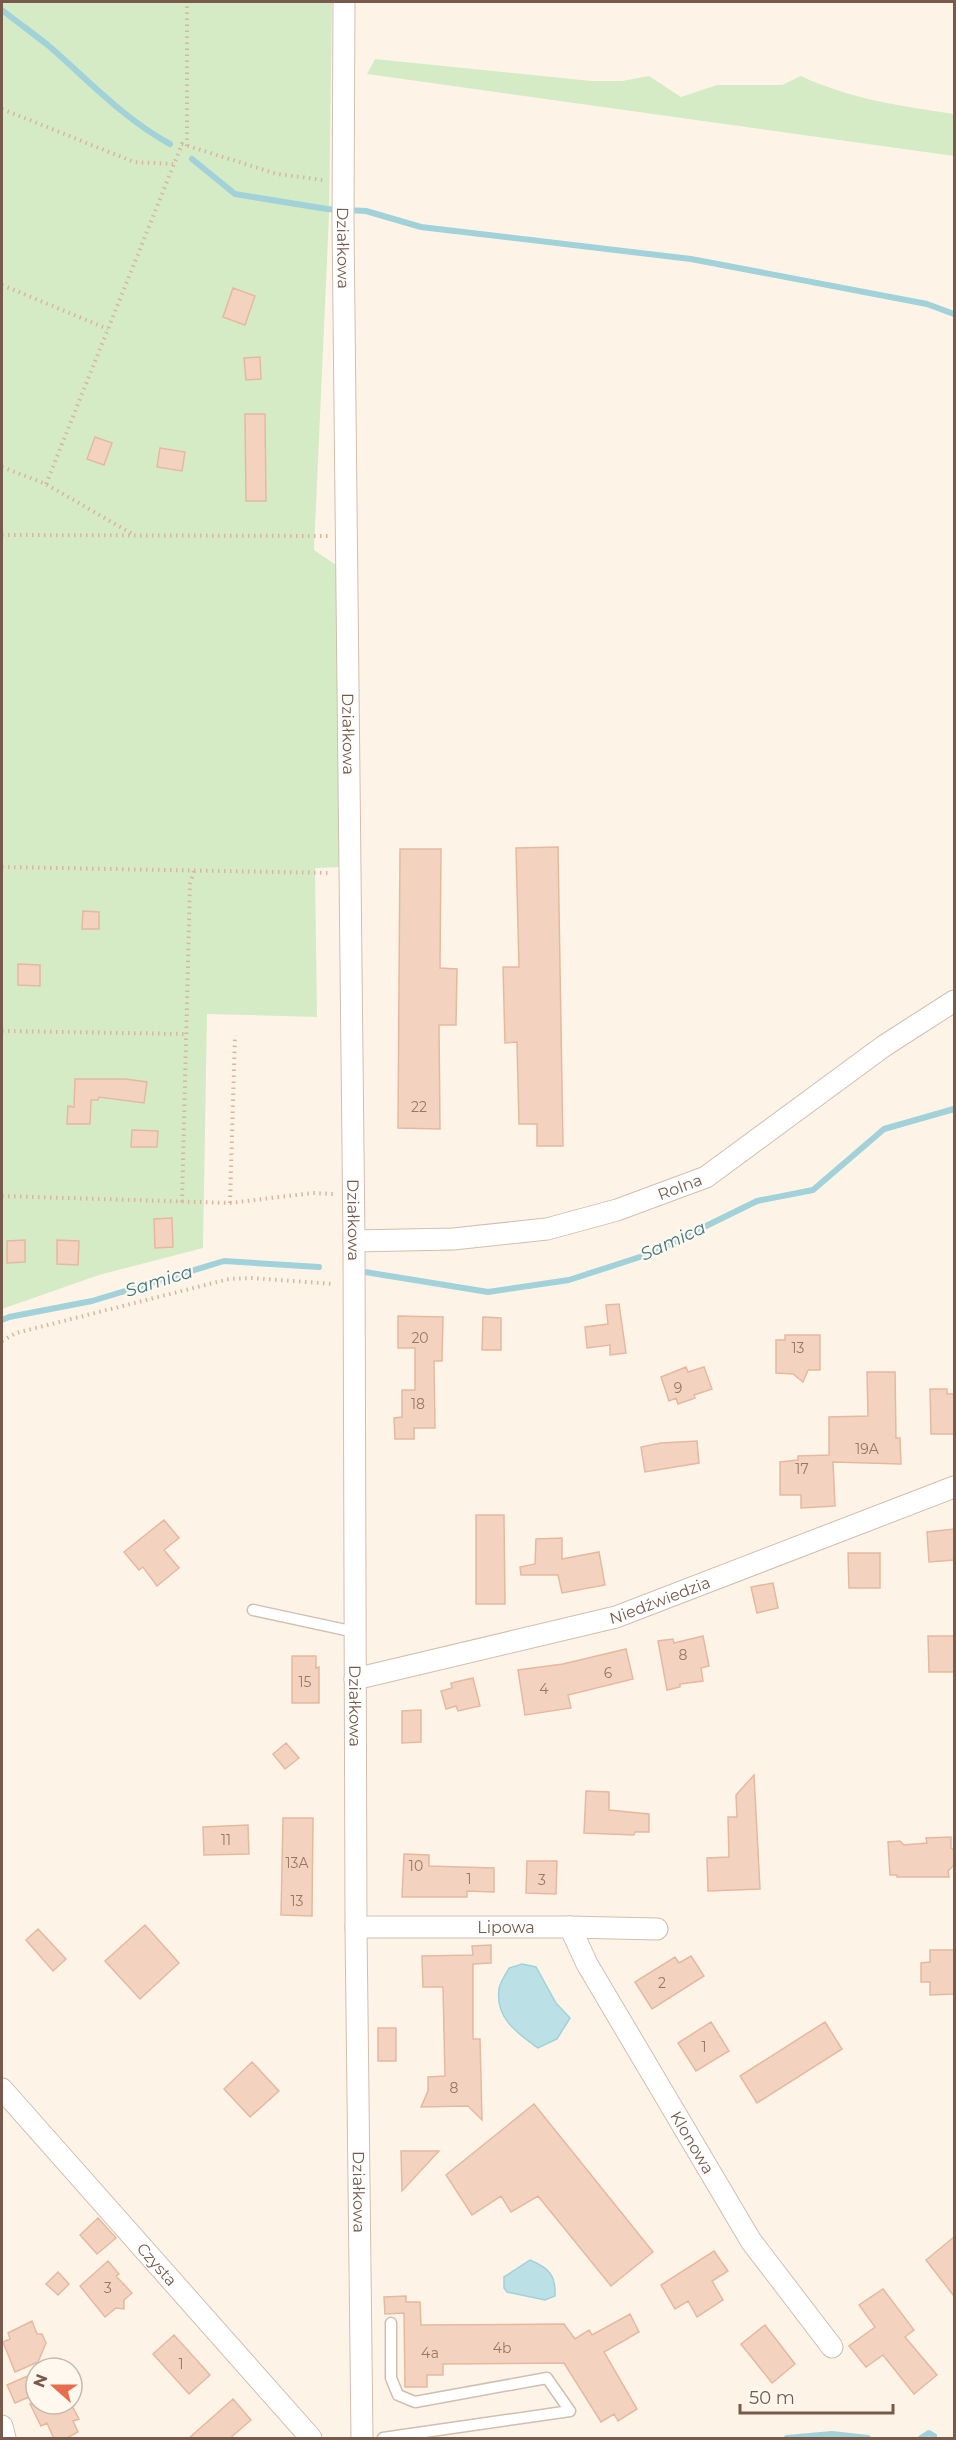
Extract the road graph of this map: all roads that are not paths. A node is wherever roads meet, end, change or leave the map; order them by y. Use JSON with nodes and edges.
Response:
{"nodes":[{"id":1,"x":344,"y":2,"type":"edge"},
{"id":2,"x":954,"y":1001,"type":"edge"},
{"id":3,"x":354,"y":1241,"type":"junction"},
{"id":4,"x":954,"y":1487,"type":"edge"},
{"id":5,"x":253,"y":1610,"type":"dead end"},
{"id":6,"x":355,"y":1632,"type":"junction"},
{"id":7,"x":355,"y":1679,"type":"junction"},
{"id":8,"x":570,"y":1926,"type":"junction"},
{"id":9,"x":356,"y":1927,"type":"junction"},
{"id":10,"x":657,"y":1929,"type":"dead end"},
{"id":11,"x":2,"y":2089,"type":"edge"},
{"id":12,"x":391,"y":2323,"type":"dead end"},
{"id":13,"x":832,"y":2347,"type":"dead end"},
{"id":14,"x":2,"y":2426,"type":"edge"},
{"id":15,"x":5,"y":2439,"type":"edge"},
{"id":16,"x":311,"y":2439,"type":"edge"},
{"id":17,"x":362,"y":2439,"type":"edge"},
{"id":18,"x":382,"y":2439,"type":"edge"}],
"edges":[{"from":1,"to":3,"type":"street","name":"Działkowa"},
{"from":2,"to":3,"type":"street","name":"Rolna"},
{"from":3,"to":6,"type":"street","name":"Działkowa"},
{"from":4,"to":7,"type":"street","name":"Niedźwiedzia"},
{"from":5,"to":6,"type":"lane"},
{"from":6,"to":7,"type":"street","name":"Działkowa"},
{"from":7,"to":9,"type":"street","name":"Działkowa"},
{"from":8,"to":9,"type":"street","name":"Lipowa"},
{"from":8,"to":10,"type":"street","name":"Lipowa"},
{"from":8,"to":13,"type":"street","name":"Klonowa"},
{"from":9,"to":17,"type":"street","name":"Działkowa"},
{"from":11,"to":16,"type":"street","name":"Czysta"},
{"from":12,"to":18,"type":"lane"},
{"from":14,"to":15,"type":"street"}]}
